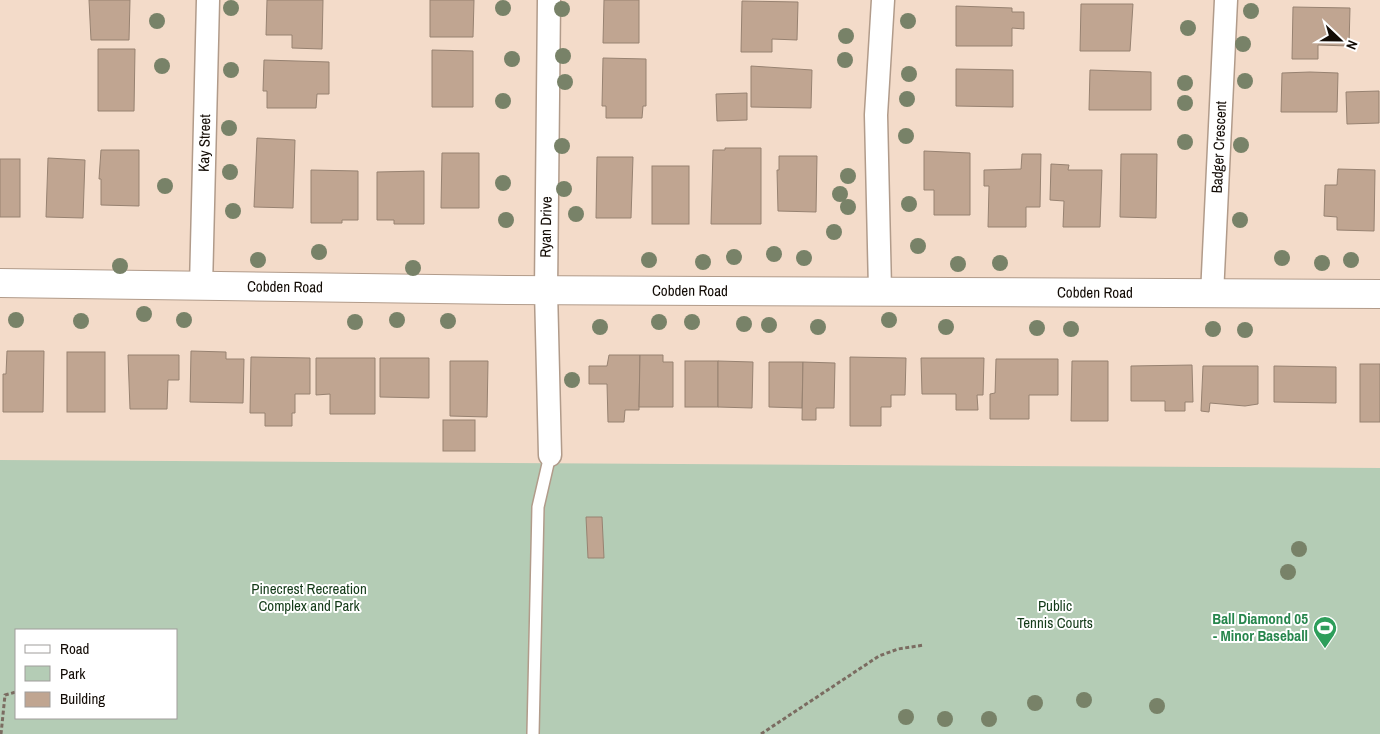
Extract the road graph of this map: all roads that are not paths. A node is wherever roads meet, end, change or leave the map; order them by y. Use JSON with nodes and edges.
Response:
{"nodes":[{"id":1,"x":208,"y":0,"type":"edge"},
{"id":2,"x":549,"y":0,"type":"edge"},
{"id":3,"x":883,"y":0,"type":"edge"},
{"id":4,"x":1226,"y":0,"type":"edge"},
{"id":5,"x":0,"y":283,"type":"edge"},
{"id":6,"x":201,"y":287,"type":"junction"},
{"id":7,"x":546,"y":290,"type":"junction"},
{"id":8,"x":880,"y":290,"type":"junction"},
{"id":9,"x":1380,"y":294,"type":"edge"},
{"id":10,"x":1212,"y":295,"type":"junction"},
{"id":11,"x":550,"y":455,"type":"joint"},
{"id":12,"x":533,"y":734,"type":"edge"}],
"edges":[{"from":1,"to":6,"type":"street","name":"Kay Street"},
{"from":2,"to":7,"type":"street","name":"Ryan Drive"},
{"from":3,"to":8,"type":"street"},
{"from":4,"to":10,"type":"street","name":"Badger Crescent"},
{"from":5,"to":6,"type":"street","name":"Cobden Road"},
{"from":6,"to":7,"type":"street","name":"Cobden Road"},
{"from":7,"to":8,"type":"street","name":"Cobden Road"},
{"from":7,"to":11,"type":"street","name":"Ryan Drive"},
{"from":8,"to":10,"type":"street","name":"Cobden Road"},
{"from":9,"to":10,"type":"street","name":"Cobden Road"},
{"from":11,"to":12,"type":"lane"}]}
